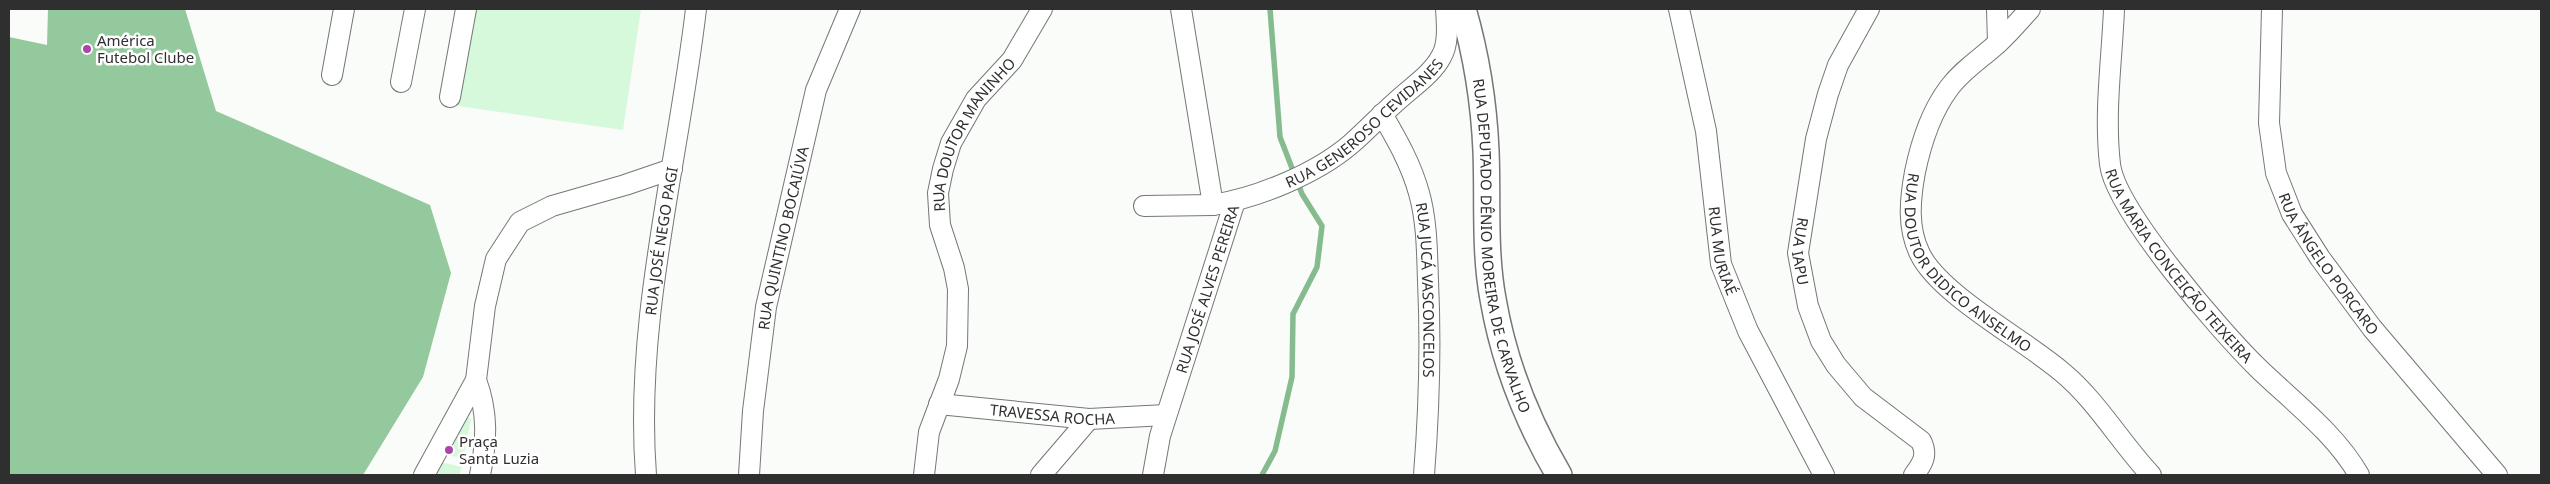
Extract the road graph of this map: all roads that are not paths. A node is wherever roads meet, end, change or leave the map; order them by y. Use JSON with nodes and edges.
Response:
{"nodes":[{"id":1,"x":344,"y":9,"type":"edge"},
{"id":2,"x":415,"y":9,"type":"edge"},
{"id":3,"x":466,"y":9,"type":"edge"},
{"id":4,"x":696,"y":9,"type":"edge"},
{"id":5,"x":850,"y":9,"type":"edge"},
{"id":6,"x":1042,"y":9,"type":"edge"},
{"id":7,"x":1181,"y":9,"type":"edge"},
{"id":8,"x":1446,"y":9,"type":"edge"},
{"id":9,"x":1464,"y":9,"type":"edge"},
{"id":10,"x":1678,"y":9,"type":"edge"},
{"id":11,"x":1869,"y":9,"type":"edge"},
{"id":12,"x":1998,"y":9,"type":"edge"},
{"id":13,"x":2030,"y":9,"type":"edge"},
{"id":14,"x":2114,"y":9,"type":"edge"},
{"id":15,"x":2272,"y":9,"type":"edge"},
{"id":16,"x":1998,"y":43,"type":"junction"},
{"id":17,"x":332,"y":75,"type":"dead end"},
{"id":18,"x":401,"y":82,"type":"dead end"},
{"id":19,"x":450,"y":97,"type":"dead end"},
{"id":20,"x":1382,"y":114,"type":"junction"},
{"id":21,"x":672,"y":169,"type":"junction"},
{"id":22,"x":1235,"y":201,"type":"junction"},
{"id":23,"x":1213,"y":205,"type":"junction"},
{"id":24,"x":1144,"y":206,"type":"dead end"},
{"id":25,"x":476,"y":380,"type":"junction"},
{"id":26,"x":939,"y":404,"type":"junction"},
{"id":27,"x":1166,"y":415,"type":"junction"},
{"id":28,"x":1090,"y":419,"type":"junction"},
{"id":29,"x":424,"y":475,"type":"edge"},
{"id":30,"x":480,"y":475,"type":"edge"},
{"id":31,"x":646,"y":475,"type":"edge"},
{"id":32,"x":749,"y":475,"type":"edge"},
{"id":33,"x":924,"y":475,"type":"edge"},
{"id":34,"x":1042,"y":475,"type":"edge"},
{"id":35,"x":1153,"y":475,"type":"edge"},
{"id":36,"x":1424,"y":475,"type":"edge"},
{"id":37,"x":1560,"y":475,"type":"edge"},
{"id":38,"x":1824,"y":475,"type":"edge"},
{"id":39,"x":1914,"y":475,"type":"edge"},
{"id":40,"x":2151,"y":475,"type":"edge"},
{"id":41,"x":2358,"y":475,"type":"edge"},
{"id":42,"x":2497,"y":475,"type":"edge"}],
"edges":[{"from":1,"to":17,"type":"street"},
{"from":2,"to":18,"type":"street"},
{"from":3,"to":19,"type":"street"},
{"from":4,"to":21,"type":"street","name":"RUA JOSÉ NEGO PAGI"},
{"from":5,"to":32,"type":"street","name":"RUA QUINTINO BOCAIÚVA"},
{"from":6,"to":26,"type":"street","name":"RUA DOUTOR MANINHO"},
{"from":7,"to":23,"type":"street","name":"RUA JOSÉ ALVES PEREIRA"},
{"from":8,"to":20,"type":"street","name":"RUA GENEROSO CEVIDANES"},
{"from":9,"to":37,"type":"street","name":"RUA DEPUTADO DÊNIO MOREIRA DE CARVALHO"},
{"from":10,"to":38,"type":"street","name":"RUA MURIAÉ"},
{"from":11,"to":39,"type":"street","name":"RUA IAPU"},
{"from":12,"to":16,"type":"street"},
{"from":13,"to":16,"type":"street","name":"RUA DOUTOR DIDICO ANSELMO"},
{"from":14,"to":41,"type":"street","name":"RUA MARIA CONCEIÇÃO TEIXEIRA"},
{"from":15,"to":42,"type":"street","name":"RUA ÂNGELO PORCARO"},
{"from":16,"to":40,"type":"street","name":"RUA DOUTOR DIDICO ANSELMO"},
{"from":20,"to":22,"type":"street","name":"RUA GENEROSO CEVIDANES"},
{"from":20,"to":36,"type":"street","name":"RUA JUCÁ VASCONCELOS"},
{"from":21,"to":25,"type":"street"},
{"from":21,"to":31,"type":"street","name":"RUA JOSÉ NEGO PAGI"},
{"from":22,"to":23,"type":"street","name":"RUA JOSÉ ALVES PEREIRA"},
{"from":22,"to":27,"type":"street","name":"RUA JOSÉ ALVES PEREIRA"},
{"from":23,"to":24,"type":"street"},
{"from":25,"to":29,"type":"street"},
{"from":25,"to":30,"type":"street"},
{"from":26,"to":28,"type":"street","name":"TRAVESSA ROCHA"},
{"from":26,"to":33,"type":"street","name":"RUA DOUTOR MANINHO"},
{"from":27,"to":28,"type":"street","name":"TRAVESSA ROCHA"},
{"from":27,"to":35,"type":"street","name":"RUA JOSÉ ALVES PEREIRA"},
{"from":28,"to":34,"type":"street"}]}
